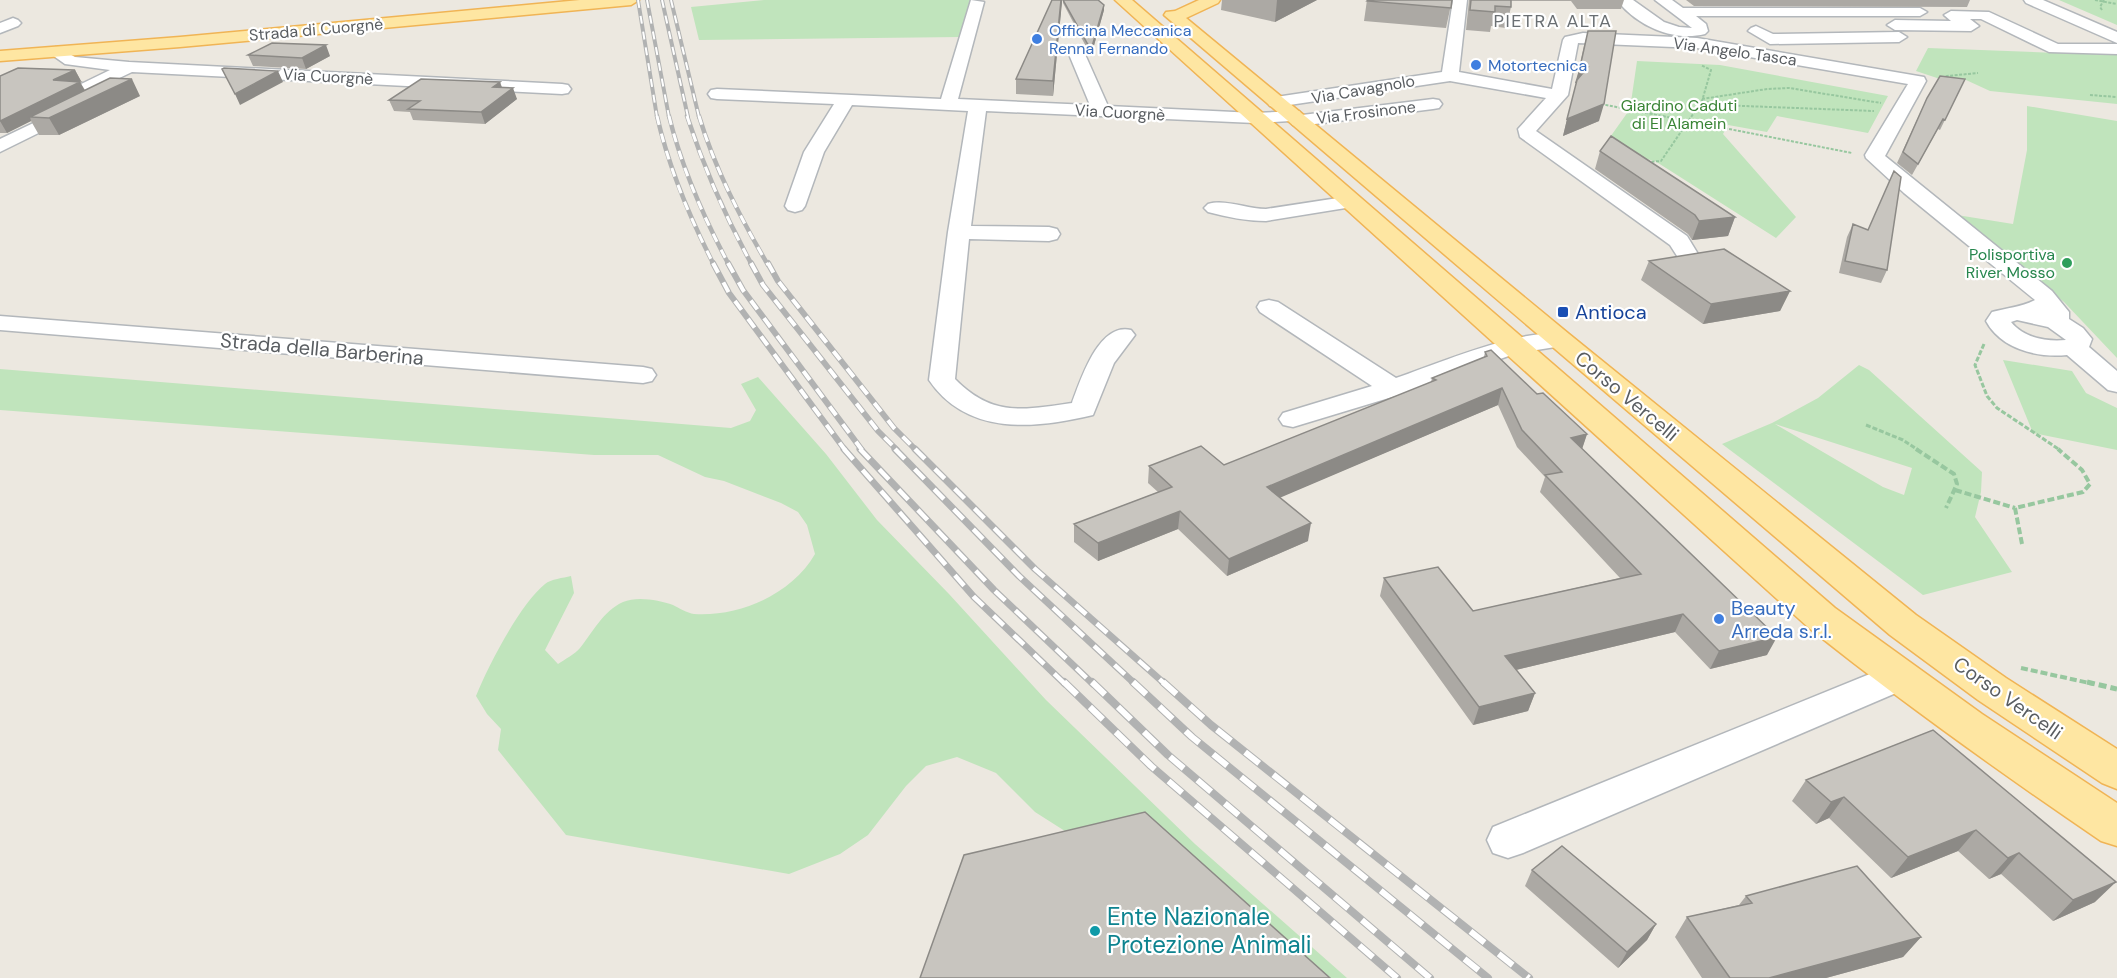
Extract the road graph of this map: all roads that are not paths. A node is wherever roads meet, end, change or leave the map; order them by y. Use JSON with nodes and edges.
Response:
{"nodes":[{"id":1,"x":1123,"y":0,"type":"edge"},
{"id":2,"x":1212,"y":0,"type":"edge"},
{"id":3,"x":1460,"y":0,"type":"edge"},
{"id":4,"x":1624,"y":0,"type":"edge"},
{"id":5,"x":1643,"y":0,"type":"edge"},
{"id":6,"x":1662,"y":0,"type":"edge"},
{"id":7,"x":2031,"y":0,"type":"edge"},
{"id":8,"x":625,"y":1,"type":"edge"},
{"id":9,"x":1105,"y":1,"type":"edge"},
{"id":10,"x":977,"y":2,"type":"dead end"},
{"id":11,"x":1161,"y":6,"type":"dead end"},
{"id":12,"x":1680,"y":12,"type":"junction"},
{"id":13,"x":1927,"y":12,"type":"dead end"},
{"id":14,"x":1728,"y":13,"type":"junction"},
{"id":15,"x":1175,"y":17,"type":"junction"},
{"id":16,"x":1147,"y":20,"type":"junction"},
{"id":17,"x":1746,"y":24,"type":"junction"},
{"id":18,"x":1876,"y":24,"type":"dead end"},
{"id":19,"x":1978,"y":34,"type":"junction"},
{"id":20,"x":1920,"y":37,"type":"dead end"},
{"id":21,"x":2117,"y":38,"type":"edge"},
{"id":22,"x":1689,"y":40,"type":"junction"},
{"id":23,"x":104,"y":49,"type":"junction"},
{"id":24,"x":2117,"y":49,"type":"edge"},
{"id":25,"x":57,"y":52,"type":"junction"},
{"id":26,"x":1076,"y":52,"type":"dead end"},
{"id":27,"x":0,"y":56,"type":"edge"},
{"id":28,"x":93,"y":64,"type":"junction"},
{"id":29,"x":129,"y":67,"type":"junction"},
{"id":30,"x":154,"y":68,"type":"junction"},
{"id":31,"x":1450,"y":76,"type":"junction"},
{"id":32,"x":562,"y":89,"type":"dead end"},
{"id":33,"x":717,"y":94,"type":"dead end"},
{"id":34,"x":1559,"y":95,"type":"junction"},
{"id":35,"x":846,"y":100,"type":"junction"},
{"id":36,"x":1276,"y":102,"type":"junction"},
{"id":37,"x":948,"y":104,"type":"junction"},
{"id":38,"x":1432,"y":104,"type":"dead end"},
{"id":39,"x":978,"y":105,"type":"junction"},
{"id":40,"x":1101,"y":111,"type":"junction"},
{"id":41,"x":1255,"y":118,"type":"junction"},
{"id":42,"x":1296,"y":118,"type":"junction"},
{"id":43,"x":0,"y":132,"type":"edge"},
{"id":44,"x":0,"y":146,"type":"edge"},
{"id":45,"x":1351,"y":202,"type":"junction"},
{"id":46,"x":795,"y":206,"type":"dead end"},
{"id":47,"x":1215,"y":208,"type":"dead end"},
{"id":48,"x":959,"y":232,"type":"junction"},
{"id":49,"x":1049,"y":234,"type":"dead end"},
{"id":50,"x":1687,"y":255,"type":"edge"},
{"id":51,"x":1269,"y":308,"type":"dead end"},
{"id":52,"x":2045,"y":313,"type":"junction"},
{"id":53,"x":0,"y":323,"type":"edge"},
{"id":54,"x":1122,"y":335,"type":"dead end"},
{"id":55,"x":1559,"y":340,"type":"junction"},
{"id":56,"x":1513,"y":346,"type":"junction"},
{"id":57,"x":2073,"y":347,"type":"junction"},
{"id":58,"x":643,"y":375,"type":"dead end"},
{"id":59,"x":2117,"y":384,"type":"edge"},
{"id":60,"x":1393,"y":388,"type":"junction"},
{"id":61,"x":1293,"y":419,"type":"dead end"},
{"id":62,"x":1898,"y":677,"type":"junction"},
{"id":63,"x":2117,"y":771,"type":"edge"},
{"id":64,"x":2117,"y":827,"type":"edge"},
{"id":65,"x":1508,"y":840,"type":"dead end"}],
"edges":[{"from":1,"to":16,"type":"main road","name":"Corso Vercelli"},
{"from":2,"to":15,"type":"main road"},
{"from":3,"to":31,"type":"street"},
{"from":4,"to":22,"type":"street"},
{"from":5,"to":22,"type":"street"},
{"from":6,"to":12,"type":"street"},
{"from":7,"to":21,"type":"street"},
{"from":8,"to":23,"type":"main road","name":"Strada di Cuorgnè"},
{"from":9,"to":16,"type":"main road"},
{"from":10,"to":37,"type":"street"},
{"from":11,"to":15,"type":"main road","name":"Corso Vercelli"},
{"from":12,"to":14,"type":"street"},
{"from":12,"to":22,"type":"street"},
{"from":13,"to":14,"type":"street"},
{"from":14,"to":17,"type":"street"},
{"from":15,"to":36,"type":"main road","name":"Corso Vercelli"},
{"from":16,"to":41,"type":"main road","name":"Corso Vercelli"},
{"from":17,"to":18,"type":"street"},
{"from":17,"to":19,"type":"street"},
{"from":19,"to":20,"type":"street"},
{"from":19,"to":24,"type":"street"},
{"from":22,"to":34,"type":"street","name":"Via Angelo Tasca"},
{"from":22,"to":52,"type":"street","name":"Via Angelo Tasca"},
{"from":23,"to":25,"type":"main road","name":"Strada di Cuorgnè"},
{"from":23,"to":28,"type":"street"},
{"from":25,"to":27,"type":"main road","name":"Strada di Cuorgnè"},
{"from":25,"to":28,"type":"street","name":"Via Cuorgnè"},
{"from":26,"to":40,"type":"street"},
{"from":28,"to":29,"type":"street","name":"Via Cuorgnè"},
{"from":29,"to":30,"type":"street","name":"Via Cuorgnè"},
{"from":29,"to":43,"type":"street"},
{"from":30,"to":32,"type":"street","name":"Via Cuorgnè"},
{"from":30,"to":44,"type":"street"},
{"from":31,"to":34,"type":"street","name":"Via Cavagnolo"},
{"from":31,"to":36,"type":"street","name":"Via Cavagnolo"},
{"from":33,"to":35,"type":"street","name":"Via Cuorgnè"},
{"from":34,"to":50,"type":"street"},
{"from":35,"to":37,"type":"street","name":"Via Cuorgnè"},
{"from":35,"to":46,"type":"street"},
{"from":36,"to":42,"type":"main road","name":"Corso Vercelli"},
{"from":37,"to":39,"type":"street","name":"Via Cuorgnè"},
{"from":38,"to":42,"type":"street","name":"Via Frosinone"},
{"from":39,"to":40,"type":"street","name":"Via Cuorgnè"},
{"from":39,"to":48,"type":"street"},
{"from":40,"to":41,"type":"street","name":"Via Cuorgnè"},
{"from":41,"to":42,"type":"street","name":"Via Cuorgnè"},
{"from":41,"to":45,"type":"main road","name":"Corso Vercelli"},
{"from":42,"to":55,"type":"main road","name":"Corso Vercelli"},
{"from":45,"to":47,"type":"street"},
{"from":45,"to":56,"type":"main road","name":"Corso Vercelli"},
{"from":48,"to":49,"type":"street"},
{"from":48,"to":54,"type":"street"},
{"from":51,"to":60,"type":"street"},
{"from":52,"to":57,"type":"street"},
{"from":52,"to":57,"type":"street"},
{"from":53,"to":58,"type":"street","name":"Strada della Barberina"},
{"from":55,"to":56,"type":"street"},
{"from":55,"to":63,"type":"main road","name":"Corso Vercelli"},
{"from":56,"to":60,"type":"street"},
{"from":56,"to":62,"type":"main road","name":"Corso Vercelli"},
{"from":57,"to":59,"type":"street"},
{"from":60,"to":61,"type":"street"},
{"from":62,"to":64,"type":"main road","name":"Corso Vercelli"},
{"from":62,"to":65,"type":"street"}]}
